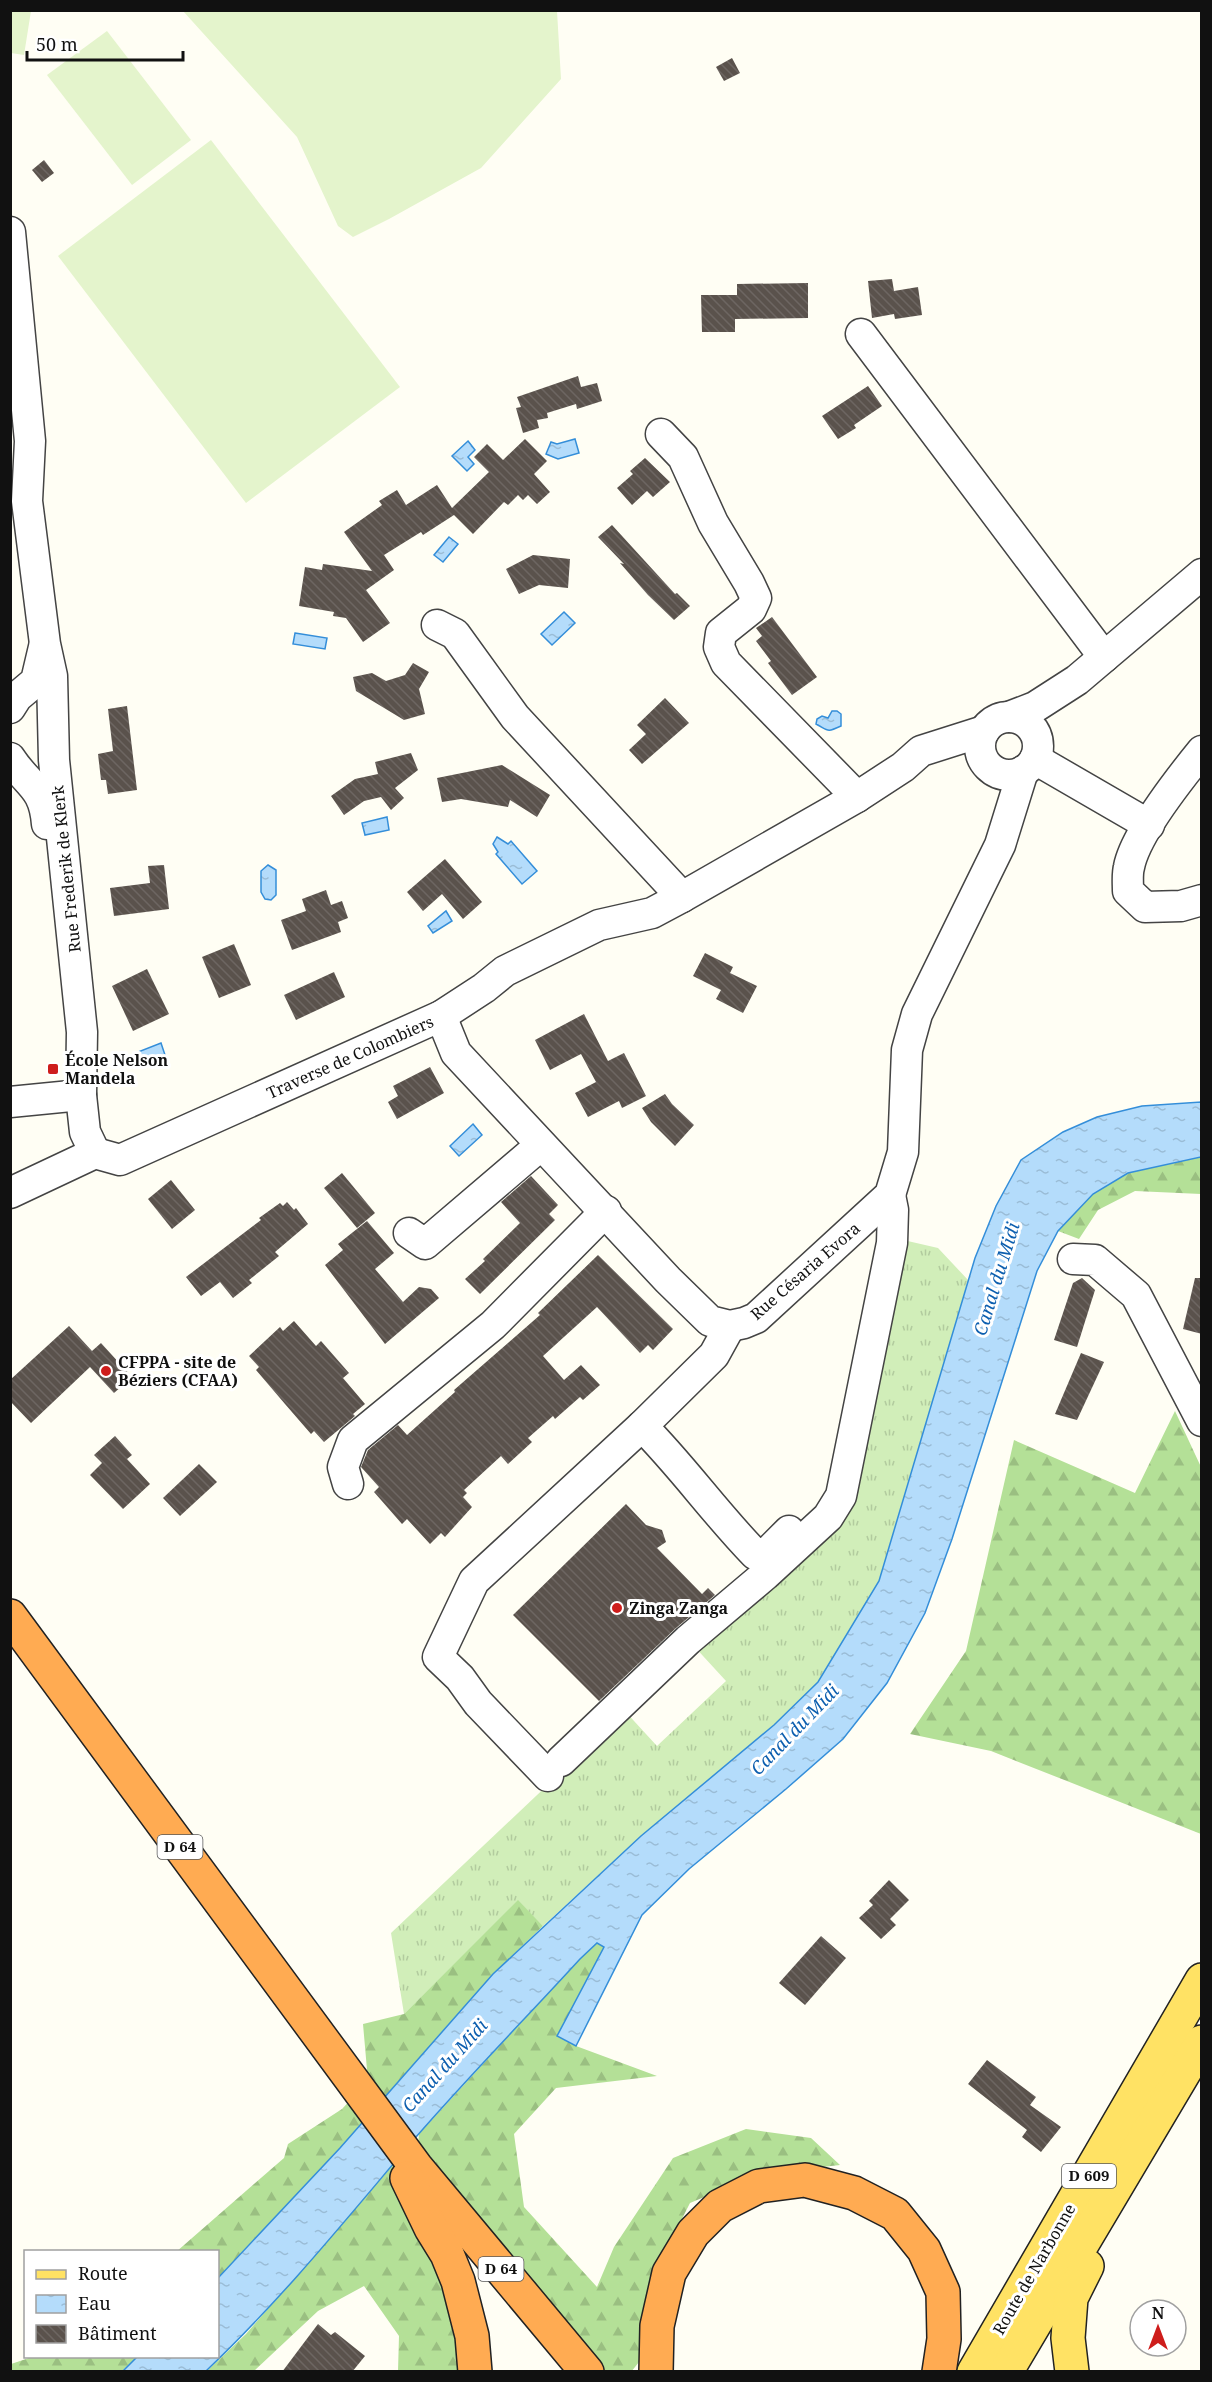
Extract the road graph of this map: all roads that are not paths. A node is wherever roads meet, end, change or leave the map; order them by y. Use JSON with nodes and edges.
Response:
{"nodes":[{"id":1,"x":10,"y":232,"type":"edge"},
{"id":2,"x":861,"y":334,"type":"dead end"},
{"id":3,"x":661,"y":434,"type":"dead end"},
{"id":4,"x":19,"y":498,"type":"edge"},
{"id":5,"x":1202,"y":574,"type":"edge"},
{"id":6,"x":437,"y":625,"type":"dead end"},
{"id":7,"x":45,"y":644,"type":"junction"},
{"id":8,"x":1104,"y":657,"type":"junction"},
{"id":9,"x":1077,"y":680,"type":"junction"},
{"id":10,"x":10,"y":708,"type":"edge"},
{"id":11,"x":10,"y":720,"type":"edge"},
{"id":12,"x":52,"y":730,"type":"junction"},
{"id":13,"x":991,"y":744,"type":"junction"},
{"id":14,"x":1202,"y":752,"type":"edge"},
{"id":15,"x":10,"y":758,"type":"edge"},
{"id":16,"x":1032,"y":758,"type":"junction"},
{"id":17,"x":857,"y":797,"type":"junction"},
{"id":18,"x":1149,"y":825,"type":"junction"},
{"id":19,"x":1000,"y":845,"type":"junction"},
{"id":20,"x":682,"y":897,"type":"junction"},
{"id":21,"x":1202,"y":900,"type":"edge"},
{"id":22,"x":441,"y":1016,"type":"junction"},
{"id":23,"x":81,"y":1095,"type":"junction"},
{"id":24,"x":10,"y":1102,"type":"edge"},
{"id":25,"x":541,"y":1145,"type":"junction"},
{"id":26,"x":95,"y":1153,"type":"junction"},
{"id":27,"x":10,"y":1193,"type":"edge"},
{"id":28,"x":890,"y":1195,"type":"junction"},
{"id":29,"x":606,"y":1211,"type":"junction"},
{"id":30,"x":864,"y":1219,"type":"junction"},
{"id":31,"x":409,"y":1233,"type":"dead end"},
{"id":32,"x":1074,"y":1259,"type":"dead end"},
{"id":33,"x":730,"y":1326,"type":"junction"},
{"id":34,"x":1202,"y":1421,"type":"edge"},
{"id":35,"x":651,"y":1435,"type":"junction"},
{"id":36,"x":348,"y":1484,"type":"dead end"},
{"id":37,"x":10,"y":1616,"type":"edge"},
{"id":38,"x":10,"y":1638,"type":"edge"},
{"id":39,"x":1202,"y":1980,"type":"edge"},
{"id":40,"x":1202,"y":2042,"type":"edge"},
{"id":41,"x":345,"y":2081,"type":"junction"},
{"id":42,"x":1177,"y":2085,"type":"junction"},
{"id":43,"x":412,"y":2172,"type":"junction"},
{"id":44,"x":475,"y":2372,"type":"edge"},
{"id":45,"x":570,"y":2372,"type":"edge"},
{"id":46,"x":587,"y":2372,"type":"edge"},
{"id":47,"x":656,"y":2372,"type":"edge"},
{"id":48,"x":939,"y":2372,"type":"edge"},
{"id":49,"x":975,"y":2372,"type":"edge"},
{"id":50,"x":1006,"y":2372,"type":"edge"},
{"id":51,"x":1072,"y":2372,"type":"edge"}],
"edges":[{"from":1,"to":4,"type":"street","name":"Rue Frederik de Klerk"},
{"from":2,"to":8,"type":"street"},
{"from":3,"to":17,"type":"street"},
{"from":4,"to":7,"type":"street","name":"Rue Frederik de Klerk"},
{"from":5,"to":8,"type":"street"},
{"from":6,"to":20,"type":"street"},
{"from":7,"to":10,"type":"street","name":"Rue Frederik de Klerk"},
{"from":7,"to":12,"type":"street","name":"Rue Frederik de Klerk"},
{"from":8,"to":9,"type":"street"},
{"from":9,"to":13,"type":"street"},
{"from":9,"to":16,"type":"street"},
{"from":11,"to":12,"type":"street"},
{"from":12,"to":23,"type":"street","name":"Rue Frederik de Klerk"},
{"from":13,"to":16,"type":"street","name":"Traverse de Colombiers"},
{"from":13,"to":16,"type":"street"},
{"from":13,"to":17,"type":"street","name":"Traverse de Colombiers"},
{"from":13,"to":19,"type":"street"},
{"from":14,"to":18,"type":"street"},
{"from":15,"to":23,"type":"street","name":"Rue Frederik de Klerk"},
{"from":16,"to":18,"type":"street"},
{"from":16,"to":19,"type":"street"},
{"from":17,"to":20,"type":"street","name":"Traverse de Colombiers"},
{"from":18,"to":21,"type":"street"},
{"from":19,"to":28,"type":"street"},
{"from":20,"to":22,"type":"street","name":"Traverse de Colombiers"},
{"from":22,"to":25,"type":"street","name":"Rue Césaria Evora"},
{"from":22,"to":26,"type":"street","name":"Traverse de Colombiers"},
{"from":23,"to":24,"type":"street"},
{"from":23,"to":26,"type":"street","name":"Rue Frederik de Klerk"},
{"from":25,"to":29,"type":"street","name":"Rue Césaria Evora"},
{"from":25,"to":31,"type":"street"},
{"from":26,"to":27,"type":"street"},
{"from":28,"to":30,"type":"street","name":"Rue Césaria Evora"},
{"from":28,"to":35,"type":"street"},
{"from":29,"to":33,"type":"street","name":"Rue Césaria Evora"},
{"from":29,"to":36,"type":"street"},
{"from":30,"to":33,"type":"street","name":"Rue Césaria Evora"},
{"from":30,"to":35,"type":"street"},
{"from":32,"to":34,"type":"street"},
{"from":33,"to":35,"type":"street"},
{"from":37,"to":41,"type":"highway","number":"D 64"},
{"from":38,"to":41,"type":"highway","number":"D 64"},
{"from":39,"to":49,"type":"main road","name":"Route de Narbonne","number":"D 609"},
{"from":40,"to":42,"type":"main road","name":"Route de Narbonne","number":"D 609"},
{"from":41,"to":43,"type":"highway","number":"D 64"},
{"from":42,"to":50,"type":"main road","name":"Route de Narbonne","number":"D 609"},
{"from":42,"to":51,"type":"main road"},
{"from":43,"to":44,"type":"highway"},
{"from":43,"to":45,"type":"highway","number":"D 64"},
{"from":43,"to":46,"type":"highway","number":"D 64"},
{"from":47,"to":48,"type":"highway"}]}
